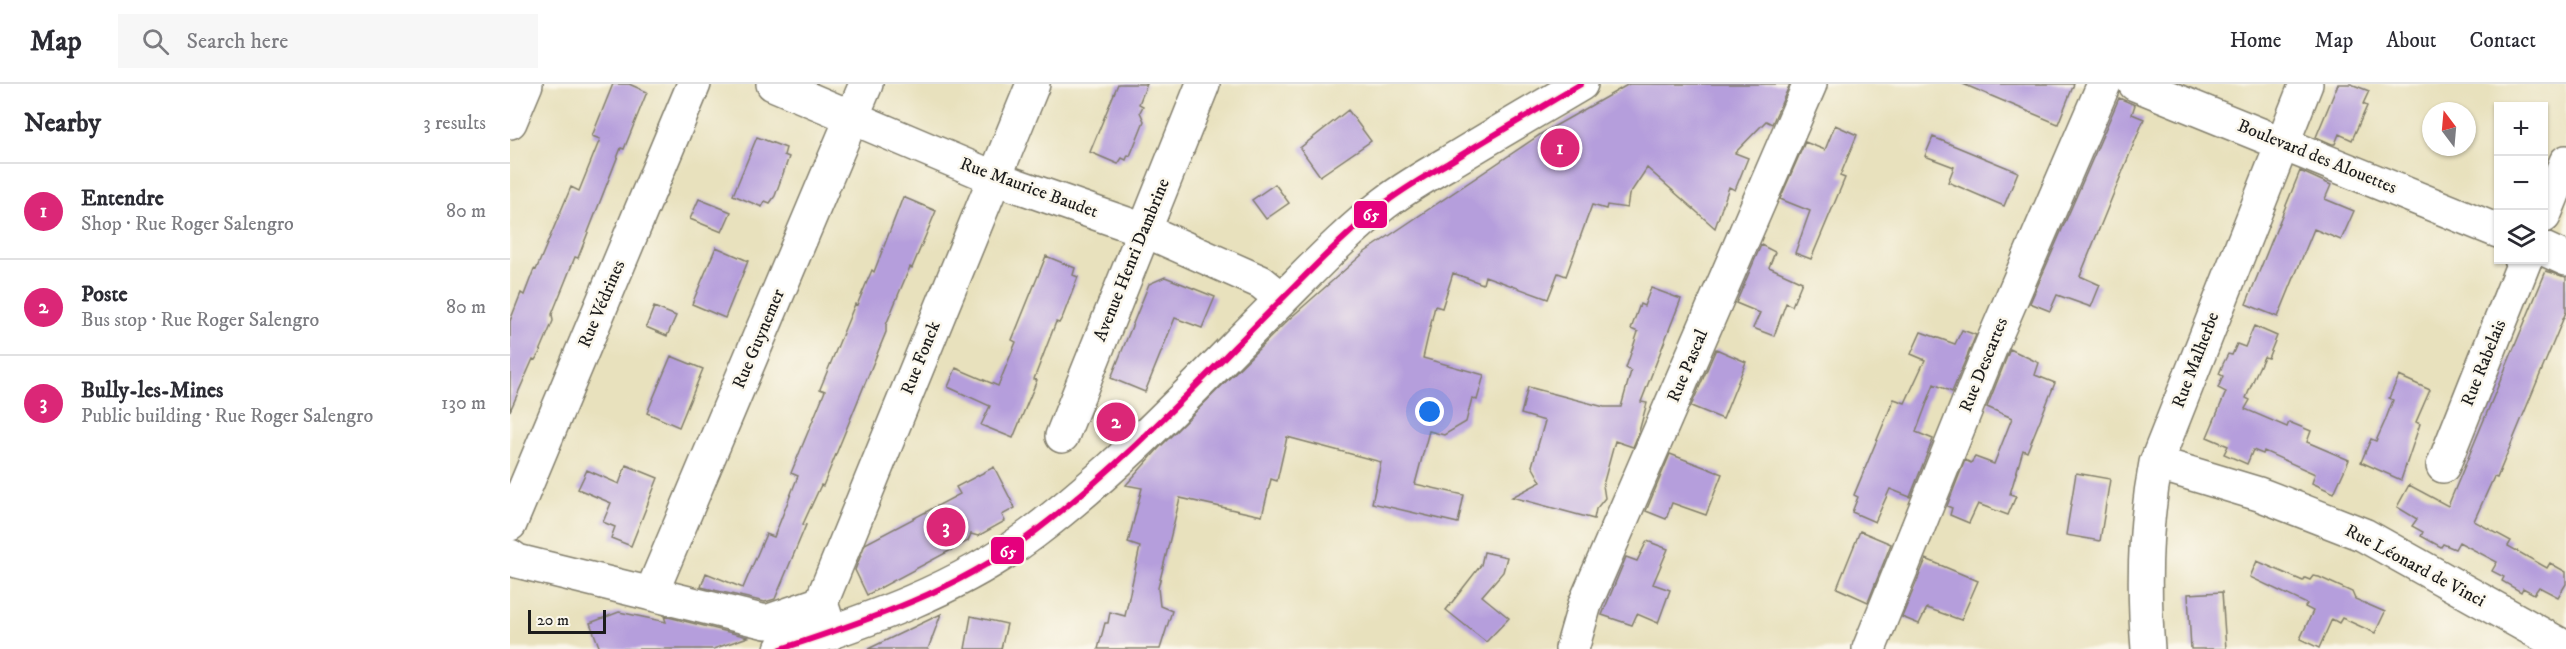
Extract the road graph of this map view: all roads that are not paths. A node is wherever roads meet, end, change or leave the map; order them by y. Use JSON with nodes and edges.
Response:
{"nodes":[{"id":1,"x":526,"y":84,"type":"edge"},
{"id":2,"x":694,"y":84,"type":"edge"},
{"id":3,"x":772,"y":84,"type":"edge"},
{"id":4,"x":866,"y":84,"type":"edge"},
{"id":5,"x":1033,"y":84,"type":"edge"},
{"id":6,"x":1203,"y":84,"type":"edge"},
{"id":7,"x":1581,"y":84,"type":"edge"},
{"id":8,"x":1810,"y":84,"type":"edge"},
{"id":9,"x":2104,"y":84,"type":"edge"},
{"id":10,"x":2135,"y":84,"type":"edge"},
{"id":11,"x":2306,"y":84,"type":"edge"},
{"id":12,"x":852,"y":118,"type":"junction"},
{"id":13,"x":510,"y":122,"type":"edge"},
{"id":14,"x":2281,"y":142,"type":"junction"},
{"id":15,"x":2566,"y":162,"type":"edge"},
{"id":16,"x":995,"y":178,"type":"junction"},
{"id":17,"x":2546,"y":210,"type":"edge"},
{"id":18,"x":2494,"y":229,"type":"edge"},
{"id":19,"x":1144,"y":230,"type":"junction"},
{"id":20,"x":2548,"y":251,"type":"edge"},
{"id":21,"x":2566,"y":259,"type":"edge"},
{"id":22,"x":2523,"y":264,"type":"edge"},
{"id":23,"x":1282,"y":298,"type":"junction"},
{"id":24,"x":1062,"y":436,"type":"dead end"},
{"id":25,"x":2156,"y":463,"type":"junction"},
{"id":26,"x":2443,"y":466,"type":"dead end"},
{"id":27,"x":510,"y":524,"type":"edge"},
{"id":28,"x":510,"y":556,"type":"edge"},
{"id":29,"x":651,"y":594,"type":"junction"},
{"id":30,"x":826,"y":618,"type":"junction"},
{"id":31,"x":865,"y":635,"type":"edge"},
{"id":32,"x":2566,"y":648,"type":"edge"},
{"id":33,"x":780,"y":649,"type":"edge"},
{"id":34,"x":1572,"y":649,"type":"edge"},
{"id":35,"x":1869,"y":649,"type":"edge"},
{"id":36,"x":2148,"y":649,"type":"edge"}],
"edges":[{"from":1,"to":13,"type":"street"},
{"from":2,"to":27,"type":"street","name":"Rue Védrines"},
{"from":3,"to":12,"type":"street","name":"Rue Maurice Baudet"},
{"from":4,"to":12,"type":"street","name":"Rue Guynemer"},
{"from":5,"to":16,"type":"street","name":"Rue Fonck"},
{"from":6,"to":19,"type":"street","name":"Avenue Henri Dambrine"},
{"from":7,"to":23,"type":"street"},
{"from":8,"to":34,"type":"street","name":"Rue Pascal"},
{"from":9,"to":35,"type":"street","name":"Rue Descartes"},
{"from":10,"to":14,"type":"street","name":"Boulevard des Alouettes"},
{"from":11,"to":14,"type":"street","name":"Rue Malherbe"},
{"from":12,"to":16,"type":"street","name":"Rue Maurice Baudet"},
{"from":12,"to":29,"type":"street","name":"Rue Guynemer"},
{"from":14,"to":18,"type":"street","name":"Boulevard des Alouettes"},
{"from":14,"to":25,"type":"street","name":"Rue Malherbe"},
{"from":15,"to":17,"type":"street"},
{"from":16,"to":19,"type":"street","name":"Rue Maurice Baudet"},
{"from":16,"to":30,"type":"street","name":"Rue Fonck"},
{"from":19,"to":23,"type":"street","name":"Rue Maurice Baudet"},
{"from":19,"to":24,"type":"street","name":"Avenue Henri Dambrine"},
{"from":20,"to":21,"type":"street"},
{"from":22,"to":26,"type":"street","name":"Rue Rabelais"},
{"from":23,"to":31,"type":"street"},
{"from":25,"to":32,"type":"street","name":"Rue Léonard de Vinci"},
{"from":25,"to":36,"type":"street","name":"Rue Malherbe"},
{"from":28,"to":29,"type":"street"},
{"from":29,"to":30,"type":"street"},
{"from":30,"to":31,"type":"street"},
{"from":30,"to":33,"type":"street"}]}
